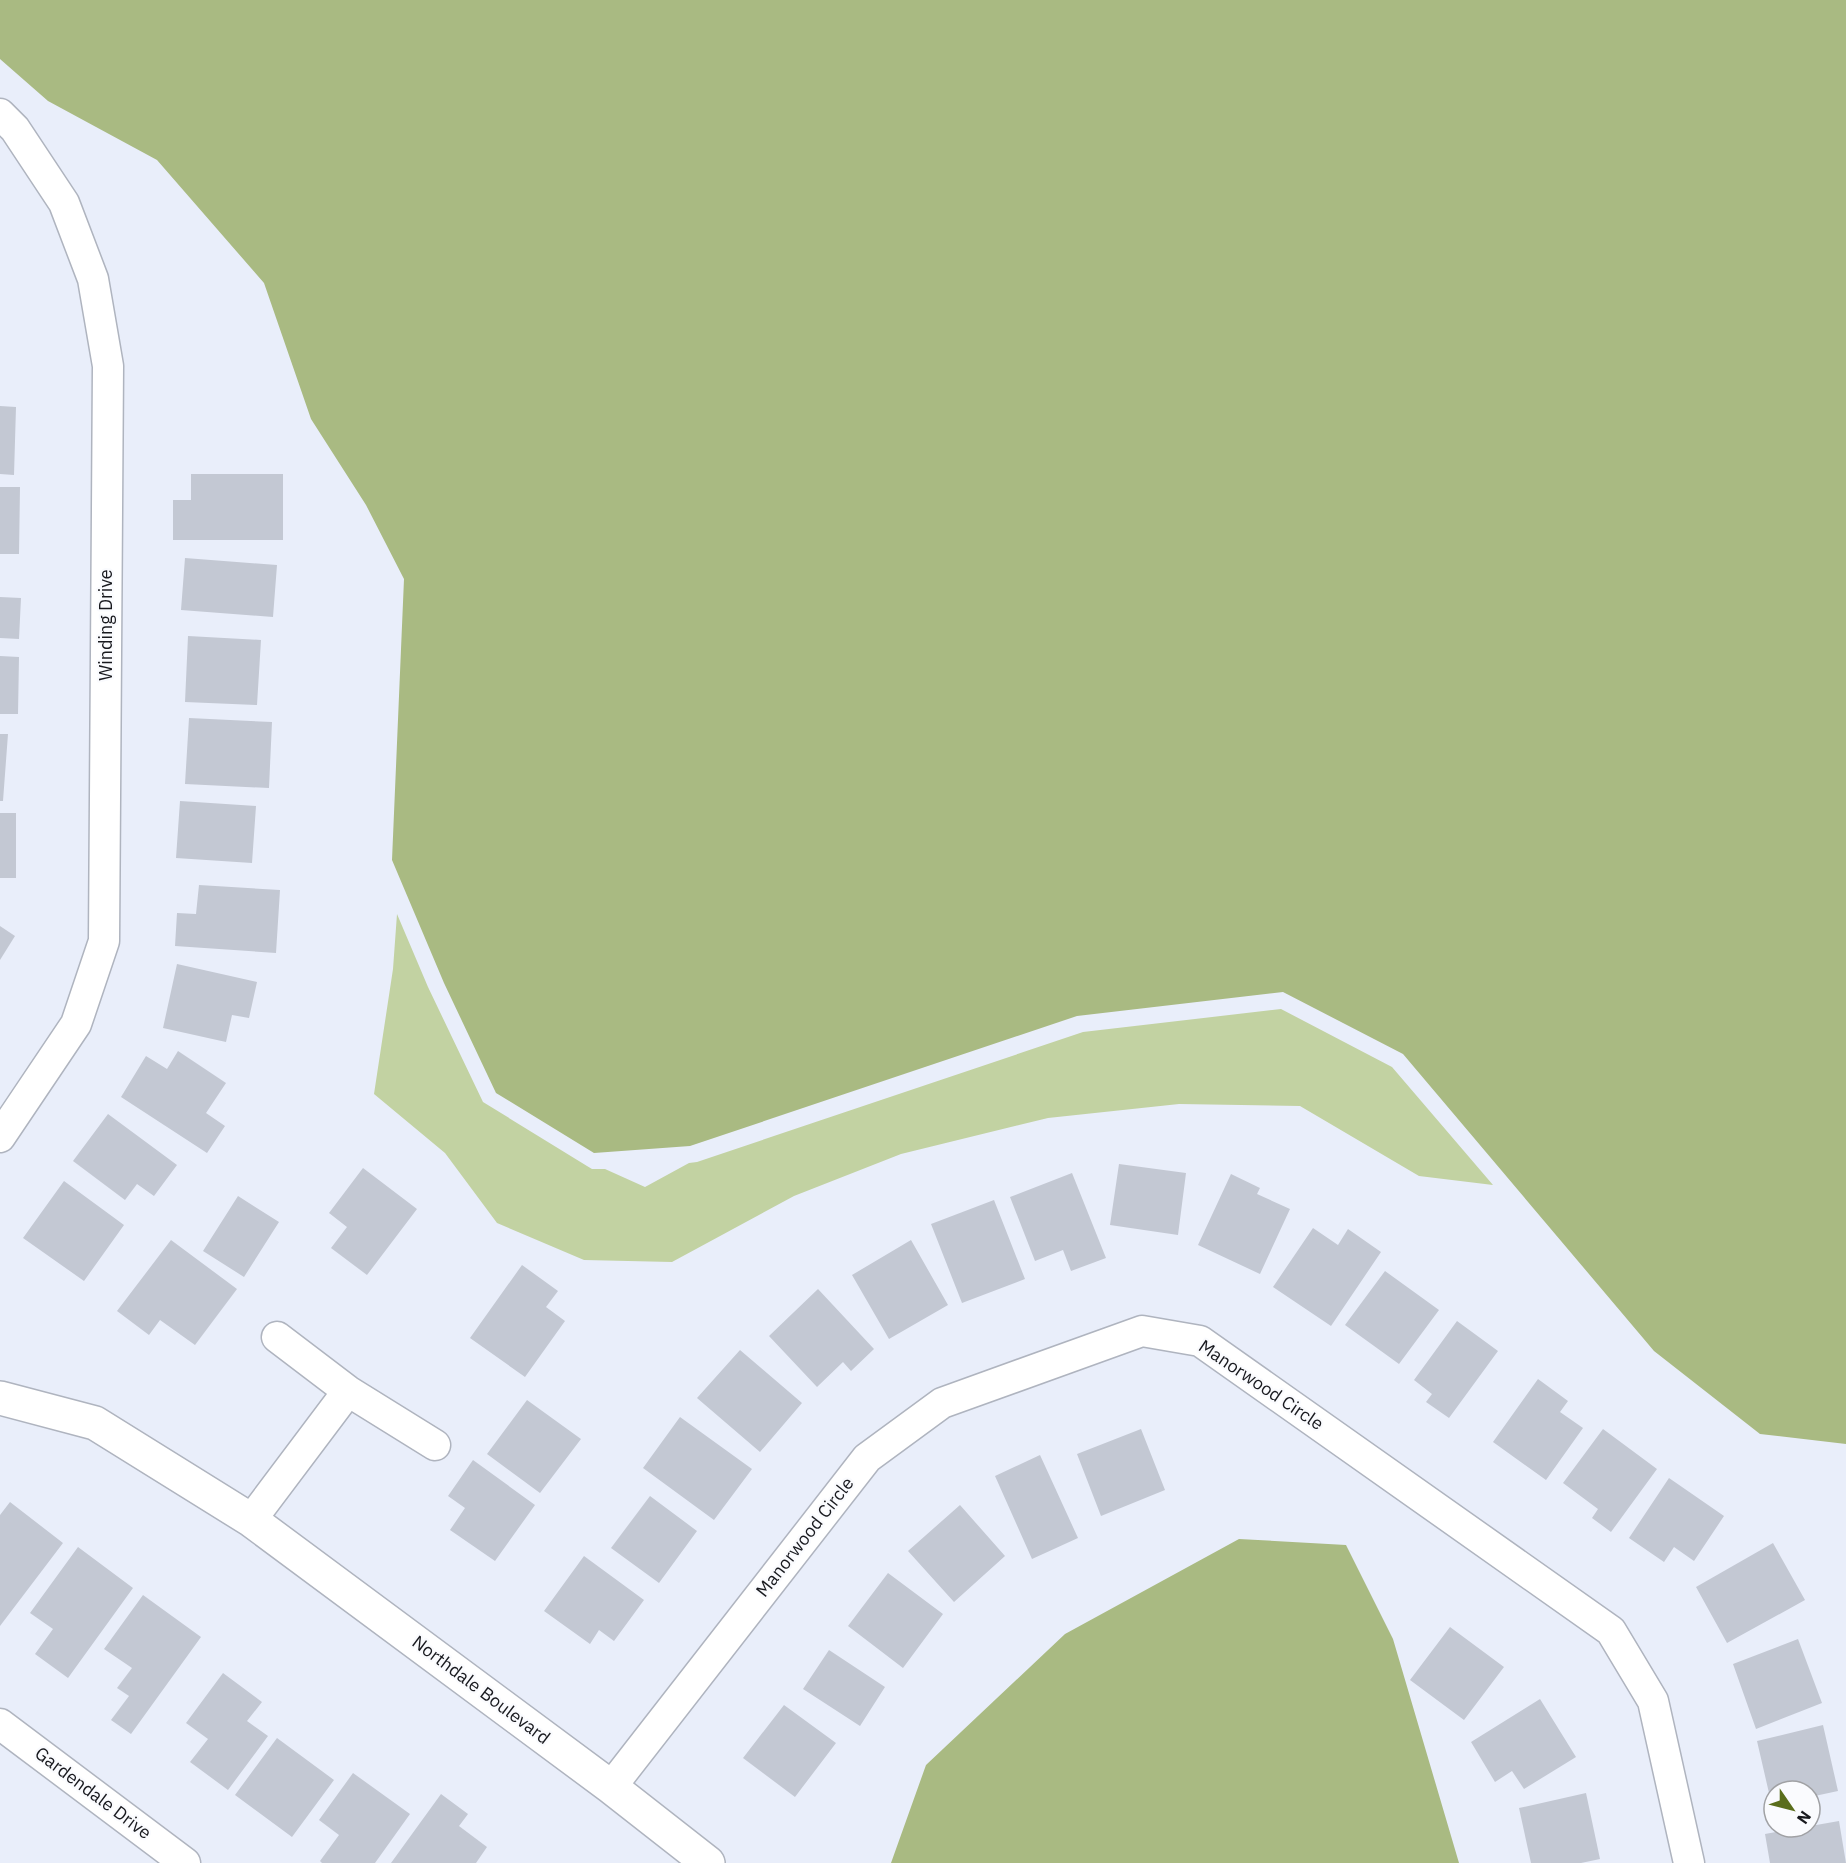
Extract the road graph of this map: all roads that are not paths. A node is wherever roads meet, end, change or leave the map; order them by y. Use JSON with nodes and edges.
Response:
{"nodes":[{"id":1,"x":0,"y":114,"type":"edge"},
{"id":2,"x":0,"y":1137,"type":"edge"},
{"id":3,"x":277,"y":1337,"type":"dead end"},
{"id":4,"x":348,"y":1391,"type":"junction"},
{"id":5,"x":0,"y":1398,"type":"edge"},
{"id":6,"x":435,"y":1445,"type":"dead end"},
{"id":7,"x":251,"y":1520,"type":"junction"},
{"id":8,"x":0,"y":1724,"type":"edge"},
{"id":9,"x":611,"y":1787,"type":"junction"},
{"id":10,"x":185,"y":1863,"type":"edge"},
{"id":11,"x":708,"y":1863,"type":"edge"},
{"id":12,"x":1689,"y":1863,"type":"edge"}],
"edges":[{"from":1,"to":2,"type":"street","name":"Winding Drive"},
{"from":3,"to":4,"type":"street"},
{"from":4,"to":6,"type":"street"},
{"from":4,"to":7,"type":"street"},
{"from":5,"to":7,"type":"street","name":"Northdale Boulevard"},
{"from":7,"to":9,"type":"street","name":"Northdale Boulevard"},
{"from":8,"to":10,"type":"street","name":"Gardendale Drive"},
{"from":9,"to":11,"type":"street","name":"Northdale Boulevard"},
{"from":9,"to":12,"type":"street","name":"Manorwood Circle"}]}
